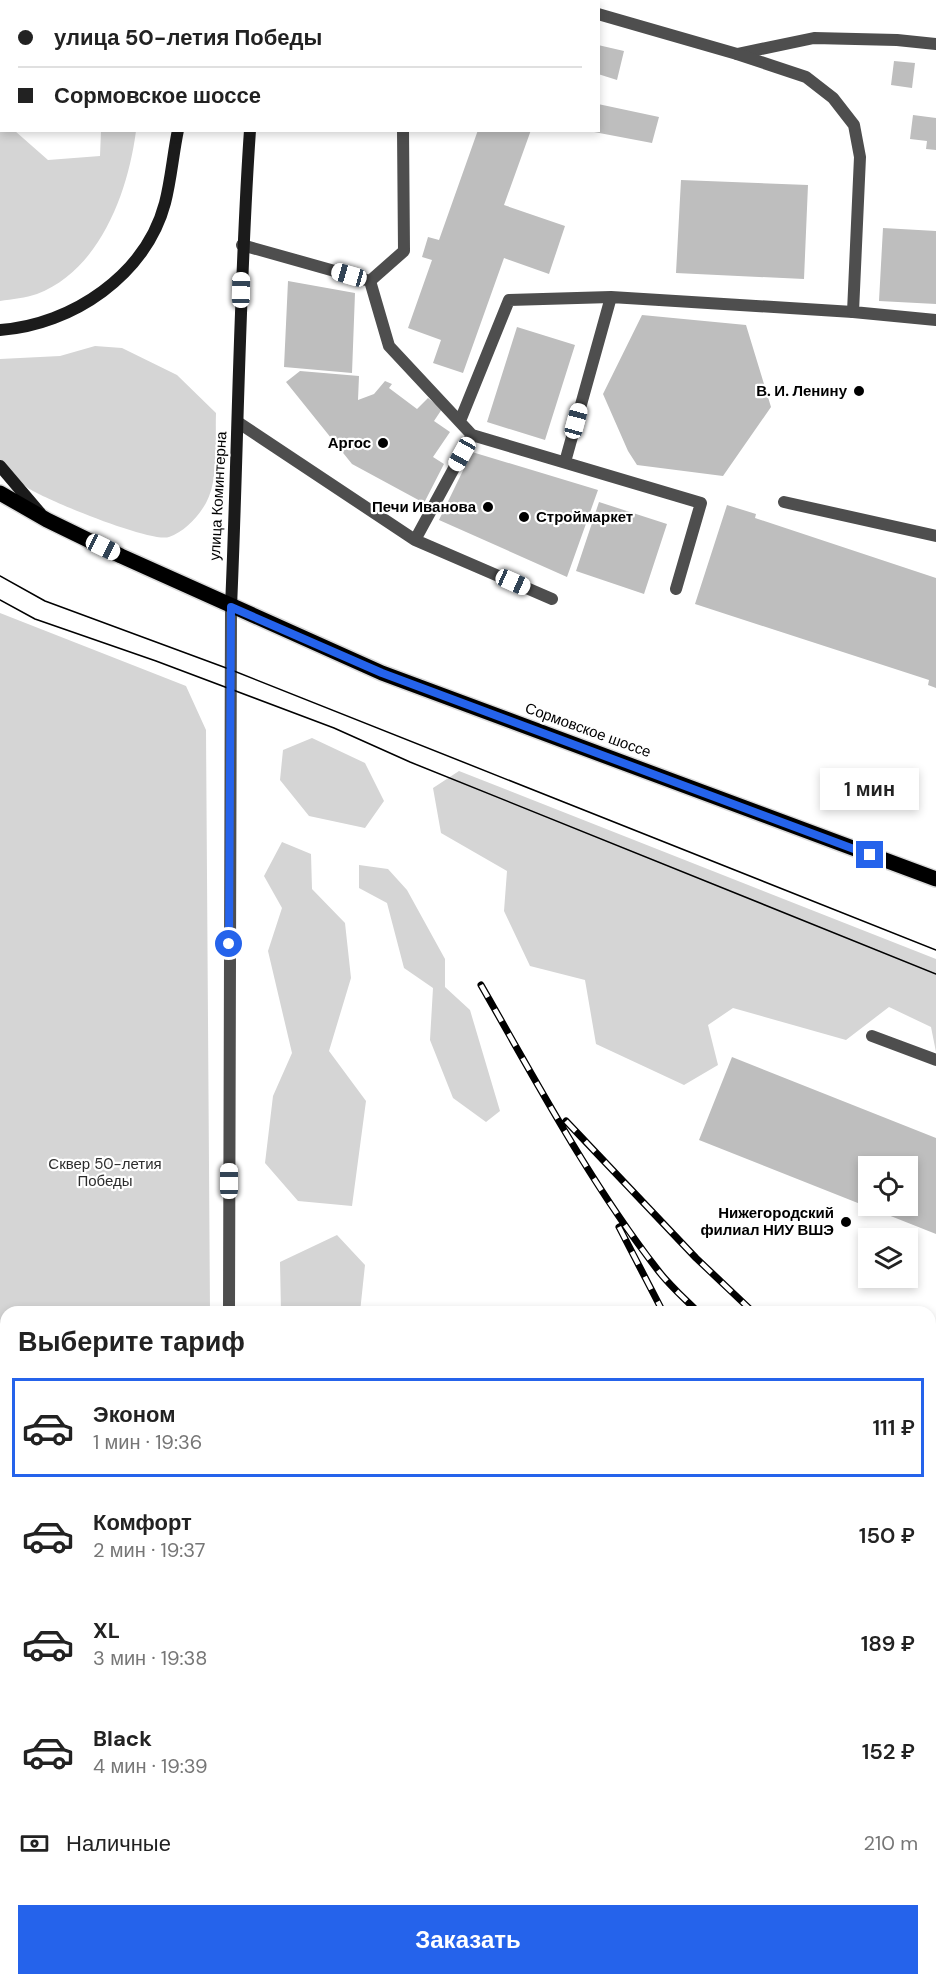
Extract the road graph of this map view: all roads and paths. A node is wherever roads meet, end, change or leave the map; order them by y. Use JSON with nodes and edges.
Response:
{"nodes":[{"id":1,"x":600,"y":15,"type":"edge"},
{"id":2,"x":936,"y":44,"type":"edge"},
{"id":3,"x":737,"y":54,"type":"junction"},
{"id":4,"x":178,"y":132,"type":"edge"},
{"id":5,"x":250,"y":132,"type":"edge"},
{"id":6,"x":403,"y":132,"type":"edge"},
{"id":7,"x":242,"y":245,"type":"junction"},
{"id":8,"x":370,"y":281,"type":"junction"},
{"id":9,"x":611,"y":297,"type":"junction"},
{"id":10,"x":853,"y":312,"type":"junction"},
{"id":11,"x":936,"y":320,"type":"edge"},
{"id":12,"x":0,"y":330,"type":"edge"},
{"id":13,"x":460,"y":421,"type":"junction"},
{"id":14,"x":239,"y":423,"type":"junction"},
{"id":15,"x":472,"y":435,"type":"junction"},
{"id":16,"x":565,"y":462,"type":"junction"},
{"id":17,"x":0,"y":466,"type":"edge"},
{"id":18,"x":0,"y":493,"type":"edge"},
{"id":19,"x":784,"y":502,"type":"dead end"},
{"id":20,"x":47,"y":520,"type":"junction"},
{"id":21,"x":936,"y":536,"type":"edge"},
{"id":22,"x":415,"y":540,"type":"junction"},
{"id":23,"x":676,"y":589,"type":"dead end"},
{"id":24,"x":552,"y":599,"type":"dead end"},
{"id":25,"x":231,"y":607,"type":"junction"},
{"id":26,"x":936,"y":879,"type":"edge"},
{"id":27,"x":872,"y":1036,"type":"dead end"},
{"id":28,"x":936,"y":1060,"type":"edge"},
{"id":29,"x":229,"y":1306,"type":"edge"}],
"edges":[{"from":1,"to":3,"type":"street"},
{"from":2,"to":3,"type":"street"},
{"from":3,"to":10,"type":"street"},
{"from":4,"to":12,"type":"main road"},
{"from":5,"to":7,"type":"main road","name":"улица Коминтерна"},
{"from":6,"to":8,"type":"street"},
{"from":7,"to":8,"type":"street"},
{"from":7,"to":14,"type":"main road","name":"улица Коминтерна"},
{"from":8,"to":13,"type":"street"},
{"from":9,"to":10,"type":"street"},
{"from":9,"to":13,"type":"street"},
{"from":9,"to":16,"type":"street"},
{"from":10,"to":11,"type":"street"},
{"from":13,"to":15,"type":"street"},
{"from":14,"to":22,"type":"street"},
{"from":14,"to":25,"type":"main road","name":"улица Коминтерна"},
{"from":15,"to":16,"type":"street"},
{"from":15,"to":22,"type":"street"},
{"from":16,"to":23,"type":"street"},
{"from":17,"to":20,"type":"main road"},
{"from":18,"to":20,"type":"main road"},
{"from":19,"to":21,"type":"street"},
{"from":20,"to":25,"type":"main road"},
{"from":22,"to":24,"type":"street"},
{"from":25,"to":26,"type":"main road","name":"Сормовское шоссе"},
{"from":25,"to":29,"type":"street"},
{"from":27,"to":28,"type":"street"}]}
